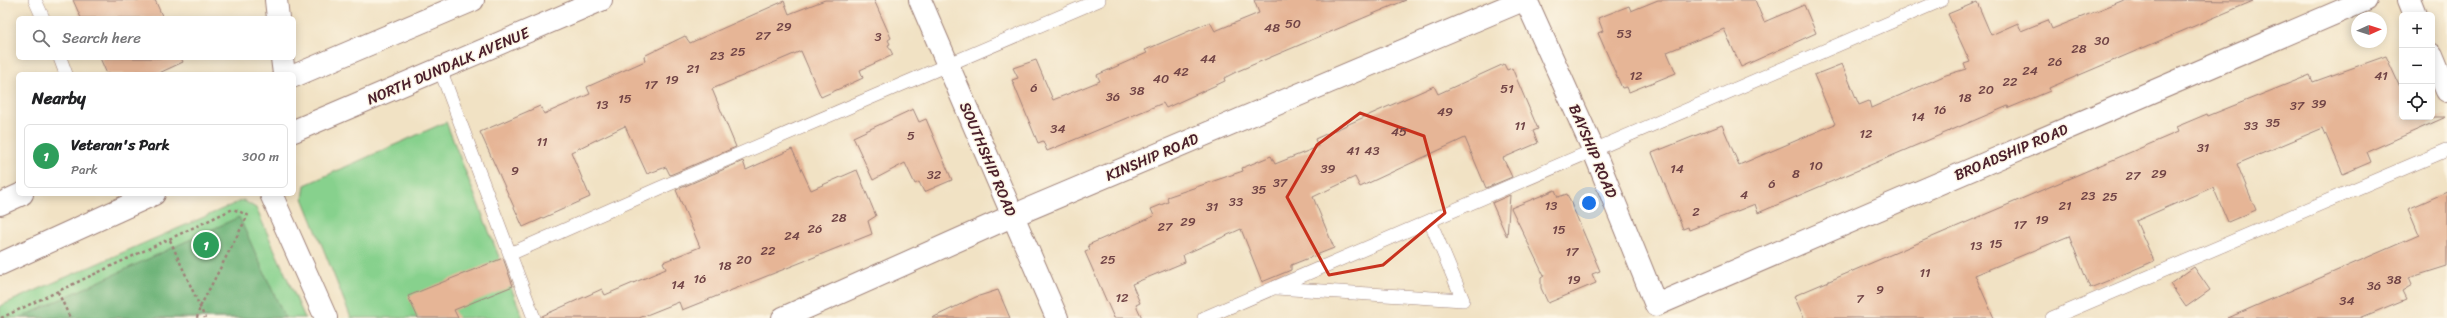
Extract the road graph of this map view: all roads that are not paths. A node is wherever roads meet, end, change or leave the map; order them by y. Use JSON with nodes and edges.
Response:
{"nodes":[{"id":1,"x":35,"y":0,"type":"edge"},
{"id":2,"x":276,"y":0,"type":"edge"},
{"id":3,"x":473,"y":0,"type":"edge"},
{"id":4,"x":601,"y":0,"type":"edge"},
{"id":5,"x":920,"y":0,"type":"edge"},
{"id":6,"x":1099,"y":0,"type":"edge"},
{"id":7,"x":1525,"y":0,"type":"edge"},
{"id":8,"x":1942,"y":0,"type":"edge"},
{"id":9,"x":2366,"y":0,"type":"edge"},
{"id":10,"x":2409,"y":0,"type":"edge"},
{"id":11,"x":2414,"y":12,"type":"edge"},
{"id":12,"x":42,"y":16,"type":"edge"},
{"id":13,"x":278,"y":16,"type":"edge"},
{"id":14,"x":61,"y":60,"type":"edge"},
{"id":15,"x":282,"y":60,"type":"edge"},
{"id":16,"x":2435,"y":62,"type":"edge"},
{"id":17,"x":947,"y":64,"type":"junction"},
{"id":18,"x":440,"y":69,"type":"junction"},
{"id":19,"x":65,"y":72,"type":"edge"},
{"id":20,"x":284,"y":72,"type":"edge"},
{"id":21,"x":296,"y":75,"type":"edge"},
{"id":22,"x":2447,"y":91,"type":"edge"},
{"id":23,"x":296,"y":130,"type":"edge"},
{"id":24,"x":1593,"y":149,"type":"junction"},
{"id":25,"x":2447,"y":150,"type":"edge"},
{"id":26,"x":18,"y":196,"type":"edge"},
{"id":27,"x":150,"y":196,"type":"edge"},
{"id":28,"x":273,"y":196,"type":"edge"},
{"id":29,"x":0,"y":204,"type":"edge"},
{"id":30,"x":1012,"y":216,"type":"junction"},
{"id":31,"x":1430,"y":221,"type":"junction"},
{"id":32,"x":510,"y":254,"type":"junction"},
{"id":33,"x":0,"y":264,"type":"edge"},
{"id":34,"x":1273,"y":288,"type":"junction"},
{"id":35,"x":1654,"y":311,"type":"edge"},
{"id":36,"x":2082,"y":312,"type":"edge"},
{"id":37,"x":326,"y":318,"type":"edge"},
{"id":38,"x":534,"y":318,"type":"edge"},
{"id":39,"x":783,"y":318,"type":"edge"},
{"id":40,"x":1057,"y":318,"type":"edge"},
{"id":41,"x":1204,"y":318,"type":"edge"},
{"id":42,"x":2052,"y":318,"type":"edge"}],
"edges":[{"from":1,"to":12,"type":"lane"},
{"from":2,"to":13,"type":"street"},
{"from":3,"to":21,"type":"street"},
{"from":4,"to":18,"type":"street","name":"NORTH DUNDALK AVENUE"},
{"from":5,"to":17,"type":"street","name":"SOUTHSHIP ROAD"},
{"from":6,"to":17,"type":"lane"},
{"from":7,"to":24,"type":"street","name":"BAYSHIP ROAD"},
{"from":7,"to":30,"type":"street","name":"KINSHIP ROAD"},
{"from":8,"to":24,"type":"lane"},
{"from":9,"to":35,"type":"street","name":"BROADSHIP ROAD"},
{"from":10,"to":11,"type":"street"},
{"from":14,"to":19,"type":"lane"},
{"from":15,"to":20,"type":"street"},
{"from":16,"to":22,"type":"street"},
{"from":17,"to":30,"type":"street","name":"SOUTHSHIP ROAD"},
{"from":17,"to":32,"type":"lane"},
{"from":18,"to":23,"type":"street","name":"NORTH DUNDALK AVENUE"},
{"from":18,"to":32,"type":"lane"},
{"from":24,"to":31,"type":"lane"},
{"from":24,"to":35,"type":"street","name":"BAYSHIP ROAD"},
{"from":25,"to":36,"type":"lane"},
{"from":26,"to":29,"type":"street"},
{"from":27,"to":33,"type":"street"},
{"from":28,"to":37,"type":"street"},
{"from":30,"to":39,"type":"street","name":"KINSHIP ROAD"},
{"from":30,"to":40,"type":"street","name":"SOUTHSHIP ROAD"},
{"from":31,"to":34,"type":"lane"},
{"from":31,"to":34,"type":"lane"},
{"from":32,"to":38,"type":"lane"},
{"from":34,"to":41,"type":"lane"},
{"from":36,"to":42,"type":"lane"}]}
